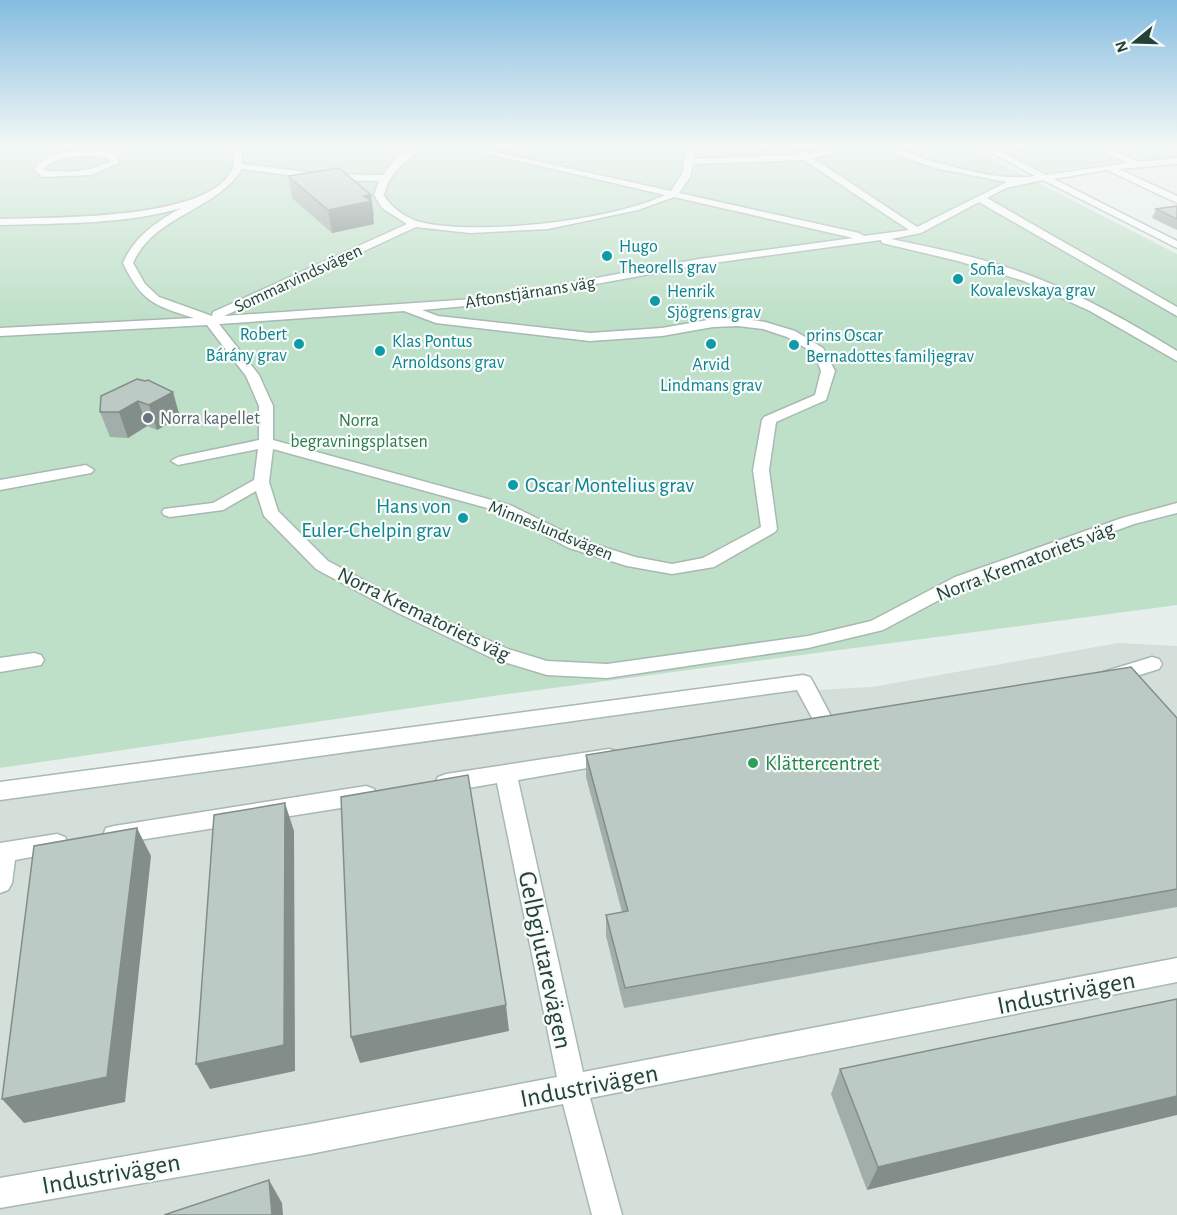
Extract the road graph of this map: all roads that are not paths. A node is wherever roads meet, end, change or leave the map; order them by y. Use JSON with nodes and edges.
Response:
{"nodes":[{"id":1,"x":194,"y":204,"type":"edge"},
{"id":2,"x":196,"y":204,"type":"edge"},
{"id":3,"x":384,"y":204,"type":"edge"},
{"id":4,"x":648,"y":204,"type":"edge"},
{"id":5,"x":717,"y":204,"type":"edge"},
{"id":6,"x":876,"y":204,"type":"edge"},
{"id":7,"x":968,"y":204,"type":"edge"},
{"id":8,"x":989,"y":204,"type":"edge"},
{"id":9,"x":1097,"y":204,"type":"edge"},
{"id":10,"x":0,"y":222,"type":"edge"},
{"id":11,"x":415,"y":224,"type":"junction"},
{"id":12,"x":917,"y":231,"type":"junction"},
{"id":13,"x":873,"y":239,"type":"junction"},
{"id":14,"x":1177,"y":244,"type":"edge"},
{"id":15,"x":405,"y":308,"type":"junction"},
{"id":16,"x":1177,"y":312,"type":"edge"},
{"id":17,"x":208,"y":319,"type":"junction"},
{"id":18,"x":0,"y":332,"type":"edge"},
{"id":19,"x":1177,"y":357,"type":"edge"},
{"id":20,"x":266,"y":443,"type":"junction"},
{"id":21,"x":178,"y":461,"type":"dead end"},
{"id":22,"x":86,"y":470,"type":"dead end"},
{"id":23,"x":261,"y":482,"type":"junction"},
{"id":24,"x":0,"y":485,"type":"edge"},
{"id":25,"x":1177,"y":508,"type":"edge"},
{"id":26,"x":170,"y":512,"type":"dead end"},
{"id":27,"x":34,"y":660,"type":"dead end"},
{"id":28,"x":1152,"y":664,"type":"dead end"},
{"id":29,"x":0,"y":665,"type":"edge"},
{"id":30,"x":1095,"y":680,"type":"edge"},
{"id":31,"x":848,"y":719,"type":"edge"},
{"id":32,"x":824,"y":723,"type":"junction"},
{"id":33,"x":801,"y":726,"type":"edge"},
{"id":34,"x":624,"y":754,"type":"edge"},
{"id":35,"x":506,"y":773,"type":"junction"},
{"id":36,"x":424,"y":786,"type":"edge"},
{"id":37,"x":0,"y":791,"type":"edge"},
{"id":38,"x":389,"y":792,"type":"edge"},
{"id":39,"x":97,"y":837,"type":"edge"},
{"id":40,"x":74,"y":841,"type":"edge"},
{"id":41,"x":2,"y":853,"type":"edge"},
{"id":42,"x":0,"y":883,"type":"edge"},
{"id":43,"x":1177,"y":970,"type":"edge"},
{"id":44,"x":573,"y":1089,"type":"junction"},
{"id":45,"x":0,"y":1193,"type":"edge"},
{"id":46,"x":608,"y":1215,"type":"edge"}],
"edges":[{"from":1,"to":10,"type":"street"},
{"from":2,"to":17,"type":"street"},
{"from":3,"to":11,"type":"street"},
{"from":4,"to":11,"type":"street"},
{"from":5,"to":13,"type":"street"},
{"from":6,"to":12,"type":"street"},
{"from":7,"to":12,"type":"street","name":"Aftonstjärnans väg"},
{"from":8,"to":16,"type":"street"},
{"from":9,"to":14,"type":"street"},
{"from":11,"to":17,"type":"street","name":"Sommarvindsvägen"},
{"from":12,"to":13,"type":"street","name":"Aftonstjärnans väg"},
{"from":13,"to":15,"type":"street","name":"Aftonstjärnans väg"},
{"from":13,"to":19,"type":"street"},
{"from":15,"to":17,"type":"street","name":"Aftonstjärnans väg"},
{"from":15,"to":20,"type":"street","name":"Minneslundsvägen"},
{"from":17,"to":18,"type":"street","name":"Aftonstjärnans väg"},
{"from":17,"to":20,"type":"street","name":"Norra Krematoriets väg"},
{"from":20,"to":21,"type":"street"},
{"from":20,"to":23,"type":"street","name":"Norra Krematoriets väg"},
{"from":22,"to":24,"type":"street"},
{"from":23,"to":25,"type":"street","name":"Norra Krematoriets väg"},
{"from":23,"to":26,"type":"street"},
{"from":27,"to":29,"type":"street"},
{"from":28,"to":30,"type":"street"},
{"from":31,"to":32,"type":"street"},
{"from":32,"to":33,"type":"street"},
{"from":32,"to":37,"type":"street"},
{"from":34,"to":35,"type":"street"},
{"from":35,"to":36,"type":"street"},
{"from":35,"to":44,"type":"street","name":"Gelbgjutarevägen"},
{"from":38,"to":39,"type":"street"},
{"from":40,"to":41,"type":"street"},
{"from":41,"to":42,"type":"street"},
{"from":43,"to":44,"type":"street","name":"Industrivägen"},
{"from":44,"to":45,"type":"street","name":"Industrivägen"},
{"from":44,"to":46,"type":"street","name":"Gelbgjutarevägen"}]}
